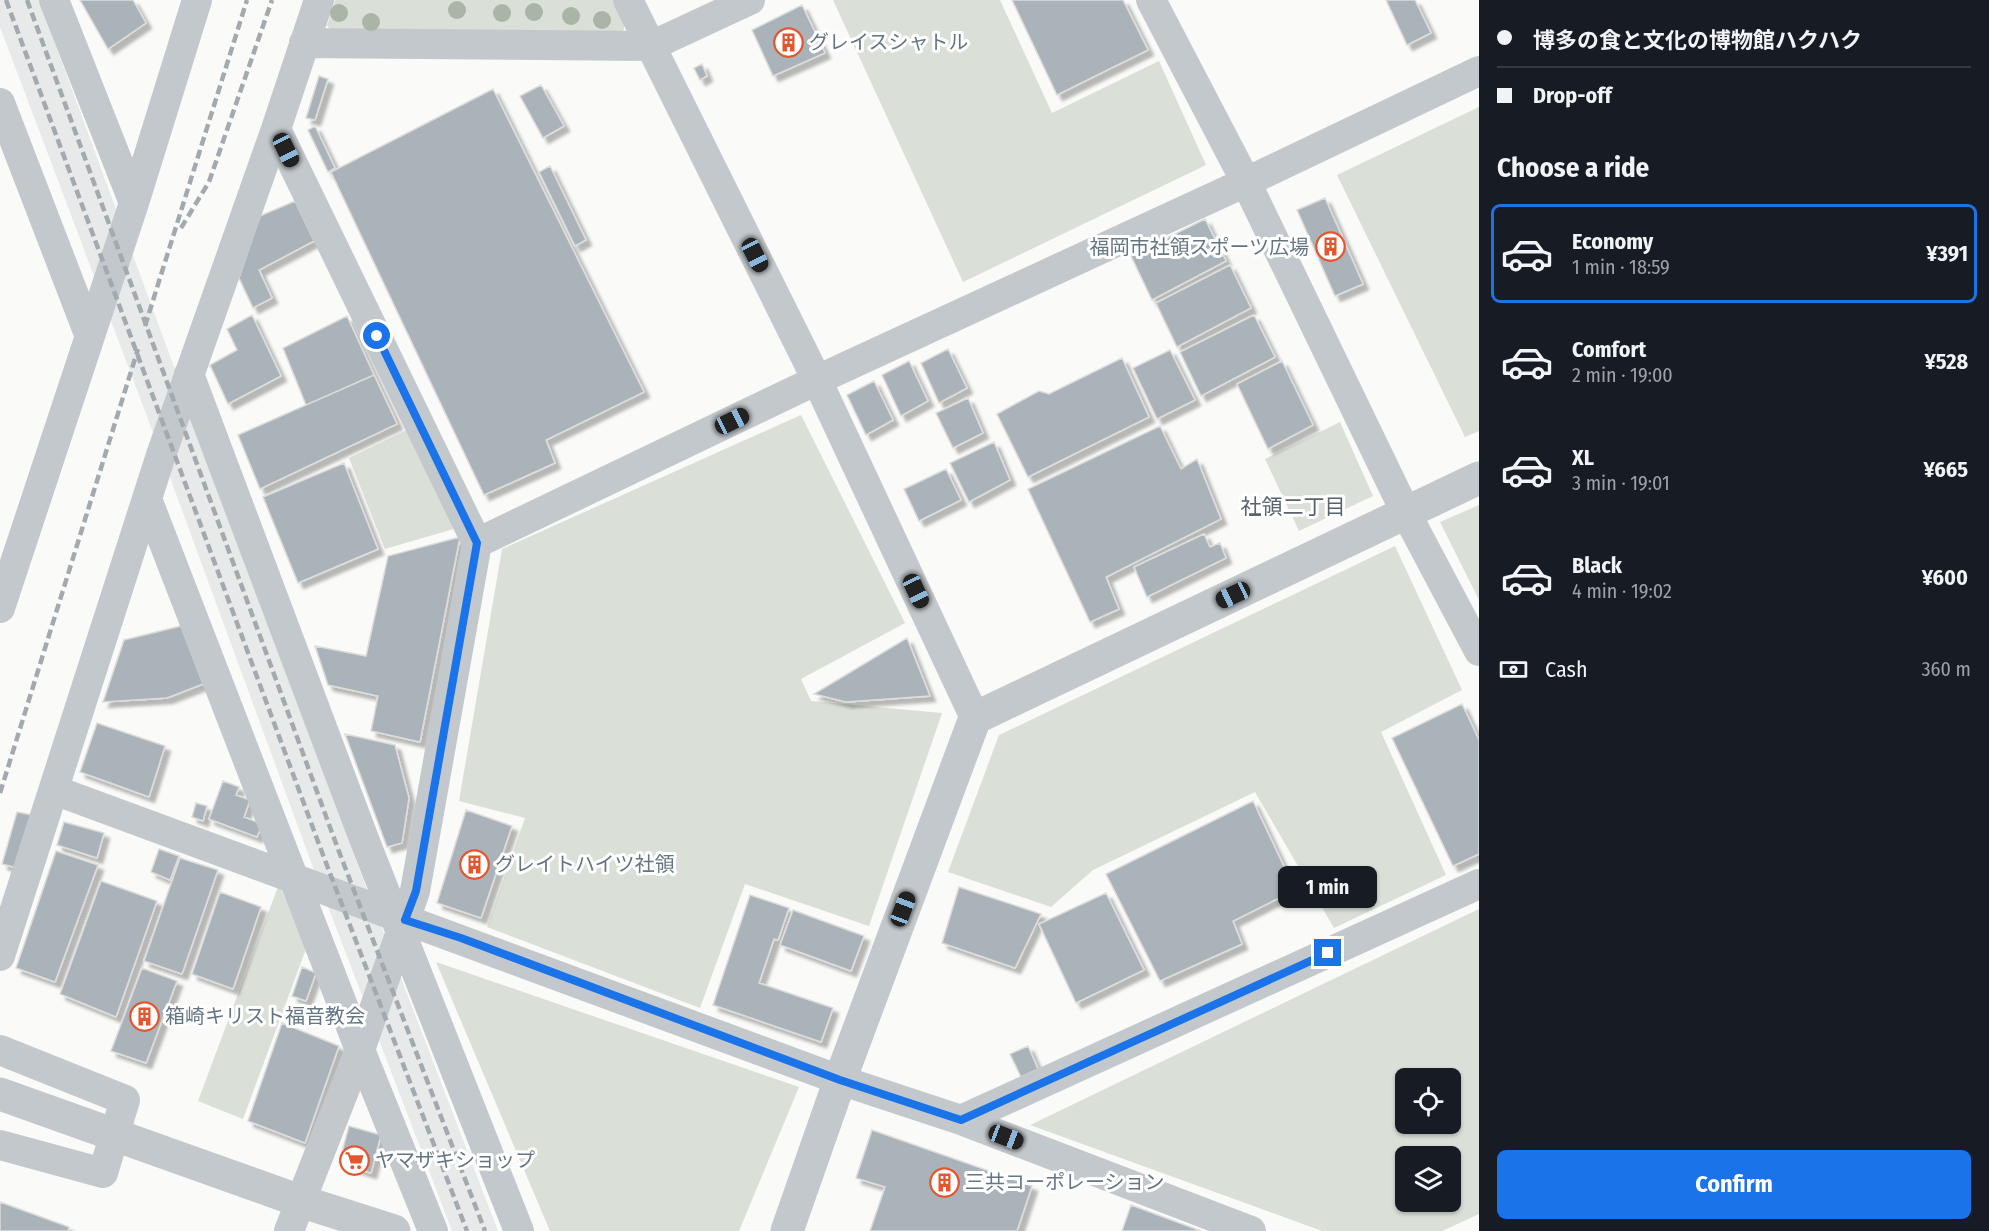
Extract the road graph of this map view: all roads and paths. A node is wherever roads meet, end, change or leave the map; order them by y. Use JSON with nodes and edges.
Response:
{"nodes":[{"id":1,"x":54,"y":0,"type":"edge"},
{"id":2,"x":196,"y":0,"type":"edge"},
{"id":3,"x":319,"y":0,"type":"edge"},
{"id":4,"x":628,"y":0,"type":"edge"},
{"id":5,"x":750,"y":0,"type":"edge"},
{"id":6,"x":1151,"y":0,"type":"edge"},
{"id":7,"x":304,"y":43,"type":"junction"},
{"id":8,"x":651,"y":46,"type":"junction"},
{"id":9,"x":1479,"y":71,"type":"edge"},
{"id":10,"x":0,"y":103,"type":"edge"},
{"id":11,"x":276,"y":129,"type":"junction"},
{"id":12,"x":6,"y":134,"type":"edge"},
{"id":13,"x":1246,"y":183,"type":"junction"},
{"id":14,"x":134,"y":203,"type":"junction"},
{"id":15,"x":90,"y":334,"type":"junction"},
{"id":16,"x":189,"y":374,"type":"junction"},
{"id":17,"x":817,"y":380,"type":"junction"},
{"id":18,"x":1479,"y":478,"type":"edge"},
{"id":19,"x":147,"y":500,"type":"junction"},
{"id":20,"x":1406,"y":513,"type":"junction"},
{"id":21,"x":477,"y":543,"type":"junction"},
{"id":22,"x":1,"y":602,"type":"edge"},
{"id":23,"x":1479,"y":651,"type":"edge"},
{"id":24,"x":975,"y":718,"type":"junction"},
{"id":25,"x":54,"y":790,"type":"junction"},
{"id":26,"x":295,"y":876,"type":"junction"},
{"id":27,"x":1479,"y":884,"type":"edge"},
{"id":28,"x":401,"y":923,"type":"junction"},
{"id":29,"x":0,"y":956,"type":"edge"},
{"id":30,"x":0,"y":1050,"type":"edge"},
{"id":31,"x":360,"y":1050,"type":"junction"},
{"id":32,"x":840,"y":1080,"type":"junction"},
{"id":33,"x":0,"y":1094,"type":"edge"},
{"id":34,"x":961,"y":1120,"type":"junction"},
{"id":35,"x":114,"y":1135,"type":"junction"},
{"id":36,"x":0,"y":1145,"type":"edge"},
{"id":37,"x":300,"y":1201,"type":"junction"},
{"id":38,"x":289,"y":1231,"type":"edge"},
{"id":39,"x":394,"y":1231,"type":"edge"},
{"id":40,"x":433,"y":1231,"type":"edge"},
{"id":41,"x":519,"y":1231,"type":"edge"},
{"id":42,"x":787,"y":1231,"type":"edge"},
{"id":43,"x":1251,"y":1231,"type":"edge"}],
"edges":[{"from":1,"to":14,"type":"street"},
{"from":2,"to":14,"type":"street"},
{"from":3,"to":7,"type":"street"},
{"from":4,"to":8,"type":"street"},
{"from":5,"to":8,"type":"street"},
{"from":6,"to":13,"type":"street"},
{"from":7,"to":8,"type":"street"},
{"from":7,"to":11,"type":"street"},
{"from":8,"to":17,"type":"street"},
{"from":9,"to":13,"type":"street"},
{"from":10,"to":12,"type":"street"},
{"from":11,"to":16,"type":"street"},
{"from":11,"to":21,"type":"street"},
{"from":12,"to":15,"type":"street"},
{"from":13,"to":17,"type":"street"},
{"from":13,"to":20,"type":"street"},
{"from":14,"to":15,"type":"street"},
{"from":15,"to":22,"type":"street"},
{"from":16,"to":19,"type":"street"},
{"from":16,"to":28,"type":"street"},
{"from":17,"to":21,"type":"street"},
{"from":17,"to":24,"type":"street"},
{"from":18,"to":20,"type":"street"},
{"from":19,"to":25,"type":"street"},
{"from":19,"to":26,"type":"street"},
{"from":20,"to":23,"type":"street"},
{"from":20,"to":24,"type":"street"},
{"from":21,"to":28,"type":"street"},
{"from":24,"to":32,"type":"street"},
{"from":25,"to":26,"type":"street"},
{"from":25,"to":29,"type":"street"},
{"from":26,"to":28,"type":"street"},
{"from":26,"to":31,"type":"street"},
{"from":27,"to":34,"type":"street"},
{"from":28,"to":31,"type":"street"},
{"from":28,"to":32,"type":"street"},
{"from":28,"to":41,"type":"street"},
{"from":30,"to":35,"type":"street"},
{"from":31,"to":37,"type":"street"},
{"from":31,"to":40,"type":"street"},
{"from":32,"to":34,"type":"street"},
{"from":32,"to":42,"type":"street"},
{"from":33,"to":35,"type":"street"},
{"from":34,"to":43,"type":"street"},
{"from":35,"to":36,"type":"street"},
{"from":35,"to":37,"type":"street"},
{"from":37,"to":38,"type":"street"},
{"from":37,"to":39,"type":"street"}]}
